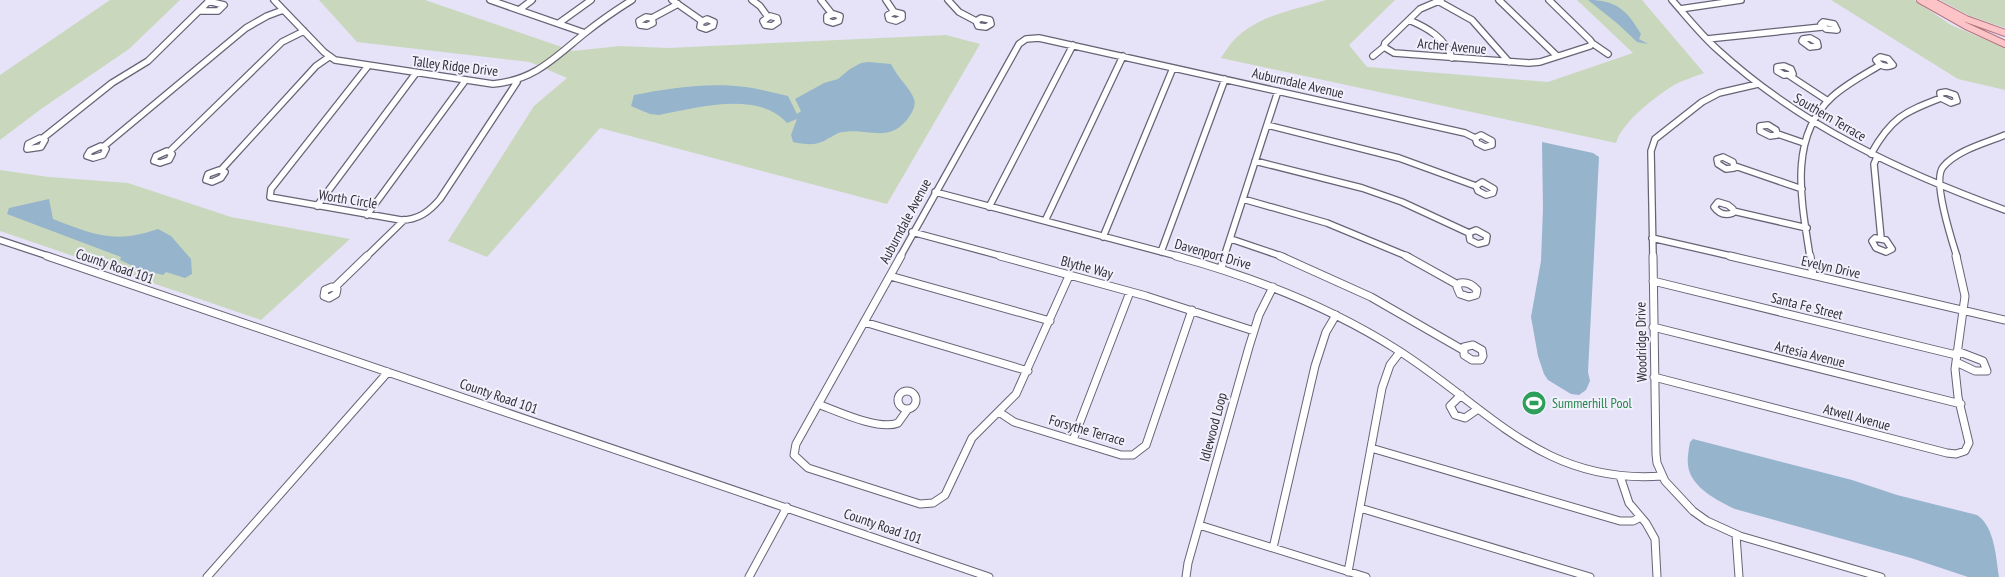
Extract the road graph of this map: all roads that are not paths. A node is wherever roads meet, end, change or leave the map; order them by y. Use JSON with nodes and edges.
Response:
{"nodes":[{"id":1,"x":274,"y":0,"type":"edge"},
{"id":2,"x":490,"y":0,"type":"edge"},
{"id":3,"x":532,"y":0,"type":"edge"},
{"id":4,"x":591,"y":0,"type":"edge"},
{"id":5,"x":632,"y":0,"type":"edge"},
{"id":6,"x":672,"y":0,"type":"edge"},
{"id":7,"x":752,"y":0,"type":"edge"},
{"id":8,"x":821,"y":0,"type":"edge"},
{"id":9,"x":886,"y":0,"type":"edge"},
{"id":10,"x":948,"y":0,"type":"edge"},
{"id":11,"x":1500,"y":0,"type":"edge"},
{"id":12,"x":1549,"y":0,"type":"edge"},
{"id":13,"x":1672,"y":0,"type":"edge"},
{"id":14,"x":1741,"y":0,"type":"edge"},
{"id":15,"x":1920,"y":0,"type":"edge"},
{"id":16,"x":1930,"y":0,"type":"edge"},
{"id":17,"x":209,"y":1,"type":"edge"},
{"id":18,"x":1440,"y":1,"type":"edge"},
{"id":19,"x":678,"y":4,"type":"junction"},
{"id":20,"x":1680,"y":9,"type":"junction"},
{"id":21,"x":283,"y":10,"type":"junction"},
{"id":22,"x":519,"y":10,"type":"junction"},
{"id":23,"x":199,"y":11,"type":"junction"},
{"id":24,"x":894,"y":12,"type":"dead end"},
{"id":25,"x":832,"y":14,"type":"dead end"},
{"id":26,"x":768,"y":17,"type":"dead end"},
{"id":27,"x":652,"y":18,"type":"dead end"},
{"id":28,"x":1409,"y":20,"type":"junction"},
{"id":29,"x":702,"y":21,"type":"dead end"},
{"id":30,"x":976,"y":21,"type":"dead end"},
{"id":31,"x":559,"y":23,"type":"junction"},
{"id":32,"x":1822,"y":28,"type":"dead end"},
{"id":33,"x":1798,"y":30,"type":"junction"},
{"id":34,"x":304,"y":31,"type":"junction"},
{"id":35,"x":585,"y":33,"type":"junction"},
{"id":36,"x":2005,"y":33,"type":"edge"},
{"id":37,"x":1805,"y":38,"type":"dead end"},
{"id":38,"x":1707,"y":39,"type":"junction"},
{"id":39,"x":1592,"y":42,"type":"junction"},
{"id":40,"x":2005,"y":44,"type":"edge"},
{"id":41,"x":1073,"y":45,"type":"junction"},
{"id":42,"x":1384,"y":47,"type":"junction"},
{"id":43,"x":1608,"y":54,"type":"dead end"},
{"id":44,"x":329,"y":56,"type":"junction"},
{"id":45,"x":1123,"y":56,"type":"junction"},
{"id":46,"x":1373,"y":56,"type":"dead end"},
{"id":47,"x":1557,"y":56,"type":"junction"},
{"id":48,"x":1452,"y":58,"type":"junction"},
{"id":49,"x":1509,"y":62,"type":"junction"},
{"id":50,"x":1880,"y":64,"type":"dead end"},
{"id":51,"x":368,"y":66,"type":"junction"},
{"id":52,"x":1173,"y":68,"type":"junction"},
{"id":53,"x":416,"y":73,"type":"junction"},
{"id":54,"x":1790,"y":76,"type":"dead end"},
{"id":55,"x":1225,"y":79,"type":"junction"},
{"id":56,"x":465,"y":80,"type":"junction"},
{"id":57,"x":517,"y":82,"type":"junction"},
{"id":58,"x":1758,"y":84,"type":"junction"},
{"id":59,"x":1278,"y":91,"type":"junction"},
{"id":60,"x":1941,"y":98,"type":"dead end"},
{"id":61,"x":1828,"y":101,"type":"junction"},
{"id":62,"x":1812,"y":121,"type":"junction"},
{"id":63,"x":1267,"y":125,"type":"junction"},
{"id":64,"x":1778,"y":134,"type":"dead end"},
{"id":65,"x":2005,"y":135,"type":"edge"},
{"id":66,"x":43,"y":138,"type":"dead end"},
{"id":67,"x":1475,"y":138,"type":"dead end"},
{"id":68,"x":1804,"y":143,"type":"junction"},
{"id":69,"x":103,"y":147,"type":"dead end"},
{"id":70,"x":169,"y":152,"type":"dead end"},
{"id":71,"x":1871,"y":154,"type":"junction"},
{"id":72,"x":1877,"y":157,"type":"junction"},
{"id":73,"x":1256,"y":161,"type":"junction"},
{"id":74,"x":1735,"y":166,"type":"dead end"},
{"id":75,"x":221,"y":170,"type":"dead end"},
{"id":76,"x":1476,"y":186,"type":"dead end"},
{"id":77,"x":1940,"y":186,"type":"junction"},
{"id":78,"x":1802,"y":189,"type":"junction"},
{"id":79,"x":935,"y":192,"type":"junction"},
{"id":80,"x":1244,"y":199,"type":"junction"},
{"id":81,"x":317,"y":206,"type":"junction"},
{"id":82,"x":989,"y":206,"type":"junction"},
{"id":83,"x":2005,"y":210,"type":"edge"},
{"id":84,"x":1733,"y":211,"type":"dead end"},
{"id":85,"x":367,"y":215,"type":"junction"},
{"id":86,"x":404,"y":220,"type":"junction"},
{"id":87,"x":1045,"y":221,"type":"junction"},
{"id":88,"x":1807,"y":228,"type":"junction"},
{"id":89,"x":912,"y":232,"type":"junction"},
{"id":90,"x":1469,"y":233,"type":"dead end"},
{"id":91,"x":1103,"y":237,"type":"junction"},
{"id":92,"x":1652,"y":238,"type":"junction"},
{"id":93,"x":1881,"y":238,"type":"dead end"},
{"id":94,"x":1231,"y":239,"type":"junction"},
{"id":95,"x":0,"y":240,"type":"edge"},
{"id":96,"x":1161,"y":252,"type":"junction"},
{"id":97,"x":1221,"y":268,"type":"junction"},
{"id":98,"x":1813,"y":275,"type":"junction"},
{"id":99,"x":890,"y":276,"type":"junction"},
{"id":100,"x":1069,"y":276,"type":"junction"},
{"id":101,"x":1653,"y":281,"type":"junction"},
{"id":102,"x":1458,"y":285,"type":"dead end"},
{"id":103,"x":1273,"y":286,"type":"junction"},
{"id":104,"x":334,"y":288,"type":"dead end"},
{"id":105,"x":1130,"y":292,"type":"junction"},
{"id":106,"x":1192,"y":310,"type":"junction"},
{"id":107,"x":1964,"y":311,"type":"junction"},
{"id":108,"x":1336,"y":315,"type":"junction"},
{"id":109,"x":2005,"y":320,"type":"edge"},
{"id":110,"x":1050,"y":321,"type":"junction"},
{"id":111,"x":864,"y":322,"type":"junction"},
{"id":112,"x":1653,"y":327,"type":"junction"},
{"id":113,"x":1254,"y":331,"type":"junction"},
{"id":114,"x":1463,"y":350,"type":"dead end"},
{"id":115,"x":1400,"y":352,"type":"junction"},
{"id":116,"x":1956,"y":356,"type":"junction"},
{"id":117,"x":1028,"y":371,"type":"junction"},
{"id":118,"x":388,"y":372,"type":"junction"},
{"id":119,"x":1654,"y":377,"type":"junction"},
{"id":120,"x":1461,"y":396,"type":"junction"},
{"id":121,"x":818,"y":404,"type":"junction"},
{"id":122,"x":1961,"y":404,"type":"junction"},
{"id":123,"x":908,"y":409,"type":"dead end"},
{"id":124,"x":1478,"y":409,"type":"junction"},
{"id":125,"x":999,"y":412,"type":"junction"},
{"id":126,"x":1073,"y":440,"type":"junction"},
{"id":127,"x":1371,"y":448,"type":"junction"},
{"id":128,"x":1620,"y":476,"type":"junction"},
{"id":129,"x":1662,"y":476,"type":"junction"},
{"id":130,"x":787,"y":507,"type":"junction"},
{"id":131,"x":1360,"y":508,"type":"junction"},
{"id":132,"x":1641,"y":517,"type":"junction"},
{"id":133,"x":1199,"y":525,"type":"junction"},
{"id":134,"x":1736,"y":535,"type":"junction"},
{"id":135,"x":1273,"y":548,"type":"junction"},
{"id":136,"x":1348,"y":572,"type":"junction"},
{"id":137,"x":206,"y":577,"type":"edge"},
{"id":138,"x":749,"y":577,"type":"edge"},
{"id":139,"x":989,"y":577,"type":"edge"},
{"id":140,"x":1186,"y":577,"type":"edge"},
{"id":141,"x":1366,"y":577,"type":"edge"},
{"id":142,"x":1590,"y":577,"type":"edge"},
{"id":143,"x":1657,"y":577,"type":"edge"},
{"id":144,"x":1739,"y":577,"type":"edge"},
{"id":145,"x":1881,"y":577,"type":"edge"}],
"edges":[{"from":1,"to":21,"type":"street","name":"Talley Ridge Drive"},
{"from":2,"to":22,"type":"street"},
{"from":3,"to":22,"type":"street"},
{"from":4,"to":31,"type":"street"},
{"from":5,"to":35,"type":"street","name":"Talley Ridge Drive"},
{"from":6,"to":19,"type":"street"},
{"from":7,"to":26,"type":"street"},
{"from":8,"to":25,"type":"street"},
{"from":9,"to":24,"type":"street"},
{"from":10,"to":30,"type":"street"},
{"from":11,"to":47,"type":"street"},
{"from":12,"to":39,"type":"street"},
{"from":13,"to":20,"type":"street","name":"Southern Terrace"},
{"from":14,"to":20,"type":"street"},
{"from":15,"to":40,"type":"main road"},
{"from":16,"to":36,"type":"main road"},
{"from":17,"to":23,"type":"street"},
{"from":17,"to":23,"type":"street"},
{"from":18,"to":28,"type":"street","name":"Archer Avenue"},
{"from":18,"to":49,"type":"street"},
{"from":19,"to":27,"type":"street"},
{"from":19,"to":29,"type":"street"},
{"from":20,"to":38,"type":"street","name":"Southern Terrace"},
{"from":21,"to":34,"type":"street","name":"Talley Ridge Drive"},
{"from":21,"to":69,"type":"street"},
{"from":22,"to":31,"type":"street"},
{"from":23,"to":66,"type":"street"},
{"from":28,"to":42,"type":"street","name":"Archer Avenue"},
{"from":28,"to":48,"type":"street"},
{"from":31,"to":35,"type":"street"},
{"from":32,"to":33,"type":"street"},
{"from":33,"to":37,"type":"street"},
{"from":33,"to":38,"type":"street"},
{"from":34,"to":44,"type":"street","name":"Talley Ridge Drive"},
{"from":34,"to":70,"type":"street"},
{"from":35,"to":57,"type":"street","name":"Talley Ridge Drive"},
{"from":38,"to":58,"type":"street","name":"Southern Terrace"},
{"from":39,"to":43,"type":"street"},
{"from":39,"to":47,"type":"street","name":"Archer Avenue"},
{"from":41,"to":45,"type":"street","name":"Auburndale Avenue"},
{"from":41,"to":79,"type":"street","name":"Auburndale Avenue"},
{"from":41,"to":82,"type":"street"},
{"from":42,"to":46,"type":"street"},
{"from":42,"to":48,"type":"street","name":"Archer Avenue"},
{"from":44,"to":51,"type":"street","name":"Talley Ridge Drive"},
{"from":44,"to":75,"type":"street"},
{"from":45,"to":52,"type":"street","name":"Auburndale Avenue"},
{"from":45,"to":87,"type":"street"},
{"from":47,"to":49,"type":"street","name":"Archer Avenue"},
{"from":48,"to":49,"type":"street","name":"Archer Avenue"},
{"from":50,"to":61,"type":"street"},
{"from":51,"to":53,"type":"street","name":"Talley Ridge Drive"},
{"from":51,"to":81,"type":"street","name":"Worth Circle"},
{"from":52,"to":55,"type":"street","name":"Auburndale Avenue"},
{"from":52,"to":91,"type":"street"},
{"from":53,"to":56,"type":"street","name":"Talley Ridge Drive"},
{"from":53,"to":81,"type":"street"},
{"from":54,"to":61,"type":"street"},
{"from":55,"to":59,"type":"street","name":"Auburndale Avenue"},
{"from":55,"to":96,"type":"street"},
{"from":56,"to":57,"type":"street","name":"Talley Ridge Drive"},
{"from":56,"to":85,"type":"street"},
{"from":57,"to":86,"type":"street","name":"Worth Circle"},
{"from":58,"to":62,"type":"street","name":"Southern Terrace"},
{"from":58,"to":92,"type":"street","name":"Woodridge Drive"},
{"from":59,"to":63,"type":"street"},
{"from":59,"to":67,"type":"street","name":"Auburndale Avenue"},
{"from":60,"to":71,"type":"street"},
{"from":61,"to":62,"type":"street"},
{"from":62,"to":68,"type":"street"},
{"from":62,"to":71,"type":"street","name":"Southern Terrace"},
{"from":63,"to":73,"type":"street"},
{"from":63,"to":76,"type":"street"},
{"from":64,"to":68,"type":"street"},
{"from":65,"to":77,"type":"street","name":"Atwell Avenue"},
{"from":68,"to":78,"type":"street"},
{"from":71,"to":72,"type":"street","name":"Southern Terrace"},
{"from":72,"to":77,"type":"street","name":"Southern Terrace"},
{"from":72,"to":93,"type":"street"},
{"from":73,"to":80,"type":"street"},
{"from":73,"to":90,"type":"street"},
{"from":74,"to":78,"type":"street"},
{"from":77,"to":83,"type":"street","name":"Southern Terrace"},
{"from":77,"to":107,"type":"street","name":"Atwell Avenue"},
{"from":78,"to":88,"type":"street"},
{"from":79,"to":82,"type":"street","name":"Davenport Drive"},
{"from":79,"to":89,"type":"street","name":"Auburndale Avenue"},
{"from":80,"to":94,"type":"street"},
{"from":80,"to":102,"type":"street"},
{"from":81,"to":85,"type":"street","name":"Worth Circle"},
{"from":82,"to":87,"type":"street","name":"Davenport Drive"},
{"from":84,"to":88,"type":"street"},
{"from":85,"to":86,"type":"street","name":"Worth Circle"},
{"from":86,"to":104,"type":"street"},
{"from":87,"to":91,"type":"street","name":"Davenport Drive"},
{"from":88,"to":98,"type":"street"},
{"from":89,"to":99,"type":"street","name":"Auburndale Avenue"},
{"from":89,"to":100,"type":"street","name":"Blythe Way"},
{"from":91,"to":96,"type":"street","name":"Davenport Drive"},
{"from":92,"to":98,"type":"street","name":"Evelyn Drive"},
{"from":92,"to":101,"type":"street","name":"Woodridge Drive"},
{"from":94,"to":97,"type":"street"},
{"from":94,"to":114,"type":"street"},
{"from":95,"to":118,"type":"street","name":"County Road 101"},
{"from":96,"to":97,"type":"street","name":"Davenport Drive"},
{"from":97,"to":103,"type":"street","name":"Davenport Drive"},
{"from":98,"to":107,"type":"street","name":"Evelyn Drive"},
{"from":99,"to":110,"type":"street"},
{"from":99,"to":111,"type":"street","name":"Auburndale Avenue"},
{"from":100,"to":105,"type":"street","name":"Blythe Way"},
{"from":100,"to":110,"type":"street","name":"Auburndale Avenue"},
{"from":101,"to":112,"type":"street","name":"Woodridge Drive"},
{"from":101,"to":116,"type":"street","name":"Santa Fe Street"},
{"from":103,"to":108,"type":"street","name":"Davenport Drive"},
{"from":103,"to":113,"type":"street","name":"Idlewood Loop"},
{"from":105,"to":106,"type":"street","name":"Blythe Way"},
{"from":105,"to":126,"type":"street"},
{"from":106,"to":113,"type":"street","name":"Blythe Way"},
{"from":106,"to":126,"type":"street","name":"Forsythe Terrace"},
{"from":107,"to":109,"type":"street","name":"Evelyn Drive"},
{"from":107,"to":116,"type":"street","name":"Atwell Avenue"},
{"from":108,"to":115,"type":"street","name":"Davenport Drive"},
{"from":108,"to":135,"type":"street"},
{"from":110,"to":117,"type":"street","name":"Auburndale Avenue"},
{"from":111,"to":117,"type":"street"},
{"from":111,"to":121,"type":"street","name":"Auburndale Avenue"},
{"from":112,"to":119,"type":"street","name":"Woodridge Drive"},
{"from":112,"to":122,"type":"street","name":"Artesia Avenue"},
{"from":113,"to":133,"type":"street","name":"Idlewood Loop"},
{"from":115,"to":120,"type":"street","name":"Davenport Drive"},
{"from":115,"to":127,"type":"street"},
{"from":116,"to":122,"type":"street","name":"Atwell Avenue"},
{"from":117,"to":125,"type":"street","name":"Auburndale Avenue"},
{"from":118,"to":130,"type":"street","name":"County Road 101"},
{"from":118,"to":137,"type":"street"},
{"from":119,"to":122,"type":"street","name":"Atwell Avenue"},
{"from":119,"to":129,"type":"street","name":"Woodridge Drive"},
{"from":120,"to":124,"type":"street","name":"Davenport Drive"},
{"from":120,"to":124,"type":"street"},
{"from":121,"to":123,"type":"street"},
{"from":121,"to":125,"type":"street","name":"Auburndale Avenue"},
{"from":124,"to":128,"type":"street","name":"Davenport Drive"},
{"from":125,"to":126,"type":"street","name":"Forsythe Terrace"},
{"from":127,"to":131,"type":"street"},
{"from":127,"to":132,"type":"street"},
{"from":128,"to":129,"type":"street","name":"Davenport Drive"},
{"from":128,"to":132,"type":"street"},
{"from":129,"to":134,"type":"street","name":"Woodridge Drive"},
{"from":130,"to":138,"type":"street"},
{"from":130,"to":139,"type":"street","name":"County Road 101"},
{"from":131,"to":136,"type":"street"},
{"from":131,"to":142,"type":"street"},
{"from":132,"to":143,"type":"street"},
{"from":133,"to":135,"type":"street"},
{"from":133,"to":140,"type":"street","name":"Idlewood Loop"},
{"from":134,"to":144,"type":"street"},
{"from":134,"to":145,"type":"street","name":"Woodridge Drive"},
{"from":135,"to":136,"type":"street"},
{"from":136,"to":141,"type":"street"}]}
